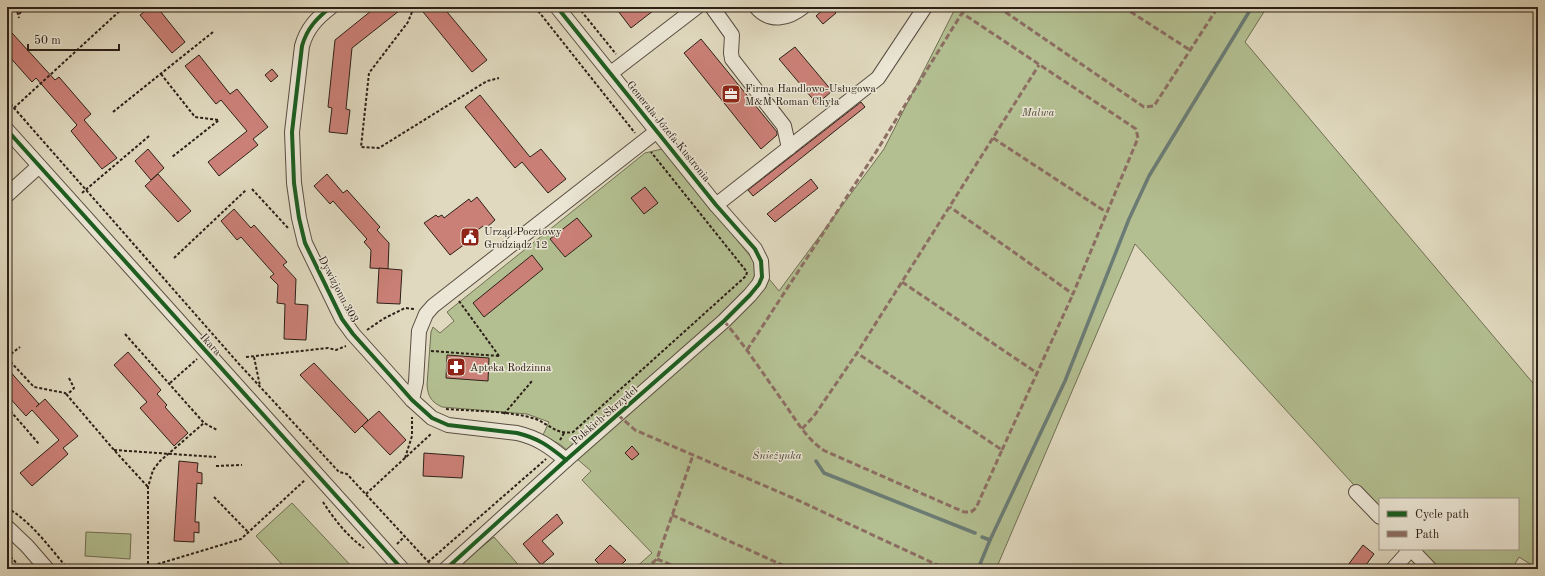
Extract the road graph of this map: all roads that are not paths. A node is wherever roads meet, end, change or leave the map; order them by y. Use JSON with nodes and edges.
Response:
{"nodes":[{"id":1,"x":331,"y":7,"type":"edge"},
{"id":2,"x":557,"y":7,"type":"edge"},
{"id":3,"x":698,"y":7,"type":"edge"},
{"id":4,"x":712,"y":7,"type":"edge"},
{"id":5,"x":756,"y":7,"type":"edge"},
{"id":6,"x":803,"y":7,"type":"edge"},
{"id":7,"x":925,"y":7,"type":"edge"},
{"id":8,"x":611,"y":74,"type":"junction"},
{"id":9,"x":7,"y":130,"type":"edge"},
{"id":10,"x":657,"y":130,"type":"junction"},
{"id":11,"x":788,"y":148,"type":"junction"},
{"id":12,"x":39,"y":166,"type":"junction"},
{"id":13,"x":7,"y":195,"type":"edge"},
{"id":14,"x":716,"y":205,"type":"junction"},
{"id":15,"x":762,"y":268,"type":"joint"},
{"id":16,"x":412,"y":400,"type":"junction"},
{"id":17,"x":566,"y":460,"type":"junction"},
{"id":18,"x":1356,"y":492,"type":"dead end"},
{"id":19,"x":1379,"y":516,"type":"edge"},
{"id":20,"x":7,"y":527,"type":"edge"},
{"id":21,"x":1410,"y":550,"type":"edge"},
{"id":22,"x":1412,"y":550,"type":"edge"},
{"id":23,"x":47,"y":569,"type":"edge"},
{"id":24,"x":402,"y":569,"type":"edge"},
{"id":25,"x":446,"y":569,"type":"edge"},
{"id":26,"x":1393,"y":569,"type":"edge"},
{"id":27,"x":1430,"y":569,"type":"edge"}],
"edges":[{"from":1,"to":16,"type":"street","name":"Dywizjonu 303"},
{"from":2,"to":8,"type":"street","name":"Generała Józefa Kustronia"},
{"from":3,"to":8,"type":"street"},
{"from":4,"to":11,"type":"street"},
{"from":5,"to":6,"type":"street"},
{"from":7,"to":11,"type":"street"},
{"from":8,"to":10,"type":"street","name":"Generała Józefa Kustronia"},
{"from":9,"to":12,"type":"street","name":"Ikara"},
{"from":10,"to":14,"type":"street","name":"Generała Józefa Kustronia"},
{"from":10,"to":16,"type":"street"},
{"from":11,"to":14,"type":"street"},
{"from":12,"to":13,"type":"street"},
{"from":12,"to":24,"type":"street","name":"Ikara"},
{"from":14,"to":15,"type":"street","name":"Generała Józefa Kustronia"},
{"from":15,"to":17,"type":"street","name":"Polskich Skrzydeł"},
{"from":16,"to":17,"type":"street","name":"Dywizjonu 303"},
{"from":17,"to":25,"type":"street","name":"Polskich Skrzydeł"},
{"from":18,"to":19,"type":"street"},
{"from":20,"to":23,"type":"street"},
{"from":21,"to":26,"type":"street"},
{"from":22,"to":27,"type":"street"}]}
